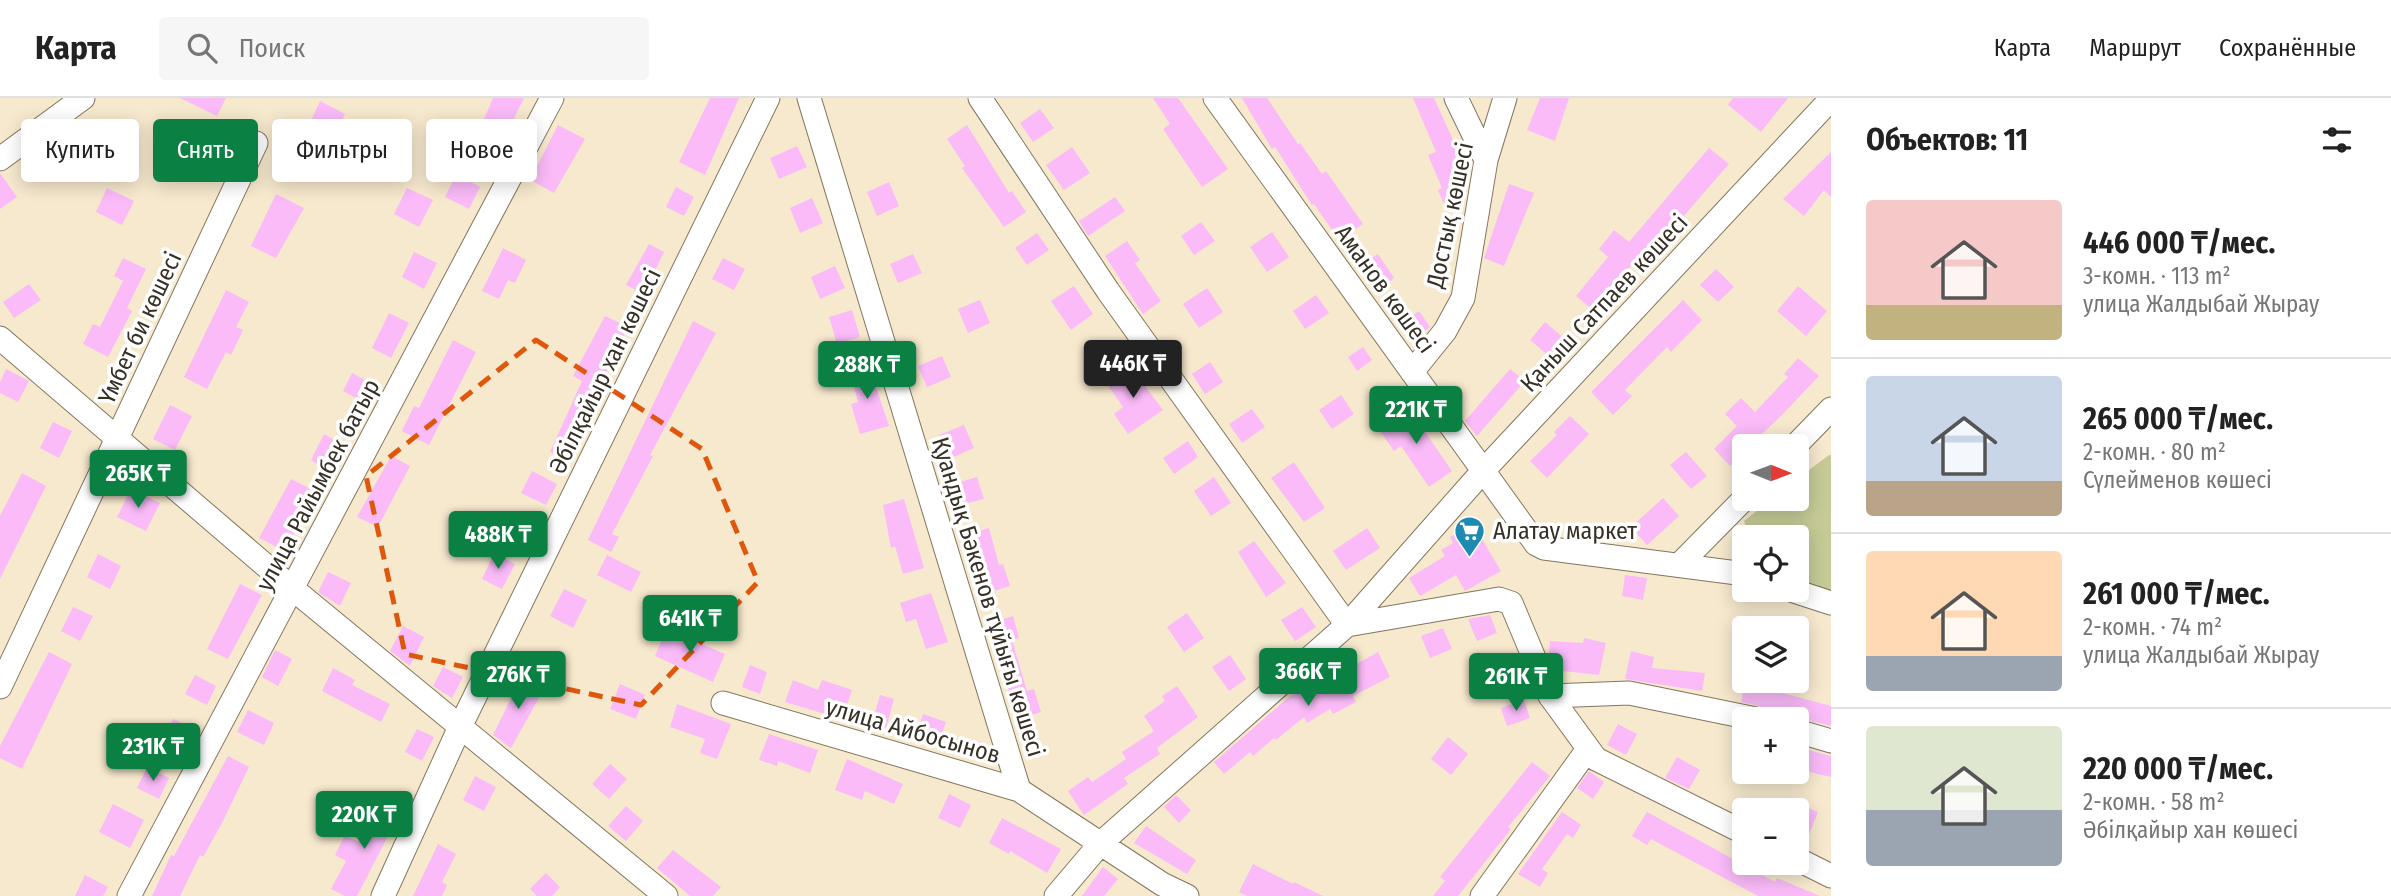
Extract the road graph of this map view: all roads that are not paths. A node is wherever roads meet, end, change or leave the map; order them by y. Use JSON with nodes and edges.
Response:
{"nodes":[{"id":1,"x":83,"y":98,"type":"edge"},
{"id":2,"x":552,"y":98,"type":"edge"},
{"id":3,"x":768,"y":98,"type":"edge"},
{"id":4,"x":809,"y":98,"type":"edge"},
{"id":5,"x":980,"y":98,"type":"edge"},
{"id":6,"x":1215,"y":98,"type":"edge"},
{"id":7,"x":1455,"y":98,"type":"edge"},
{"id":8,"x":1505,"y":98,"type":"edge"},
{"id":9,"x":1831,"y":99,"type":"edge"},
{"id":10,"x":0,"y":159,"type":"edge"},
{"id":11,"x":1486,"y":160,"type":"junction"},
{"id":12,"x":238,"y":182,"type":"edge"},
{"id":13,"x":0,"y":338,"type":"edge"},
{"id":14,"x":1412,"y":372,"type":"junction"},
{"id":15,"x":1831,"y":409,"type":"edge"},
{"id":16,"x":1807,"y":434,"type":"edge"},
{"id":17,"x":118,"y":436,"type":"junction"},
{"id":18,"x":1483,"y":471,"type":"junction"},
{"id":19,"x":1732,"y":511,"type":"edge"},
{"id":20,"x":1679,"y":565,"type":"junction"},
{"id":21,"x":1732,"y":573,"type":"edge"},
{"id":22,"x":293,"y":589,"type":"junction"},
{"id":23,"x":1809,"y":596,"type":"edge"},
{"id":24,"x":1831,"y":603,"type":"edge"},
{"id":25,"x":1347,"y":625,"type":"junction"},
{"id":26,"x":0,"y":687,"type":"edge"},
{"id":27,"x":1550,"y":696,"type":"junction"},
{"id":28,"x":723,"y":703,"type":"dead end"},
{"id":29,"x":1732,"y":714,"type":"edge"},
{"id":30,"x":460,"y":729,"type":"junction"},
{"id":31,"x":1809,"y":735,"type":"edge"},
{"id":32,"x":1831,"y":741,"type":"edge"},
{"id":33,"x":1588,"y":749,"type":"junction"},
{"id":34,"x":1019,"y":790,"type":"junction"},
{"id":35,"x":1732,"y":828,"type":"edge"},
{"id":36,"x":1101,"y":843,"type":"junction"},
{"id":37,"x":1809,"y":865,"type":"edge"},
{"id":38,"x":1831,"y":876,"type":"edge"},
{"id":39,"x":129,"y":896,"type":"edge"},
{"id":40,"x":383,"y":896,"type":"edge"},
{"id":41,"x":666,"y":896,"type":"edge"},
{"id":42,"x":1056,"y":896,"type":"edge"},
{"id":43,"x":1187,"y":896,"type":"edge"},
{"id":44,"x":1482,"y":896,"type":"edge"}],
"edges":[{"from":1,"to":10,"type":"street"},
{"from":2,"to":22,"type":"street","name":"улица Райымбек батыр"},
{"from":3,"to":30,"type":"street","name":"Әбілқайыр хан көшесі"},
{"from":4,"to":34,"type":"street","name":"Қуандық Бәкенов тұйығы көшесі"},
{"from":5,"to":25,"type":"street"},
{"from":6,"to":14,"type":"street","name":"Аманов көшесі"},
{"from":7,"to":11,"type":"street"},
{"from":8,"to":11,"type":"street","name":"Достық көшесі"},
{"from":9,"to":18,"type":"street","name":"Қаныш Сатпаев көшесі"},
{"from":11,"to":14,"type":"street","name":"Достық көшесі"},
{"from":12,"to":17,"type":"street","name":"Үмбет би көшесі"},
{"from":13,"to":17,"type":"street"},
{"from":14,"to":18,"type":"street","name":"Аманов көшесі"},
{"from":15,"to":16,"type":"street"},
{"from":17,"to":22,"type":"street"},
{"from":17,"to":26,"type":"street","name":"Үмбет би көшесі"},
{"from":18,"to":20,"type":"street","name":"Аманов көшесі"},
{"from":18,"to":25,"type":"street","name":"Қаныш Сатпаев көшесі"},
{"from":19,"to":20,"type":"street"},
{"from":20,"to":21,"type":"street","name":"Аманов көшесі"},
{"from":22,"to":30,"type":"street"},
{"from":22,"to":39,"type":"street","name":"улица Райымбек батыр"},
{"from":23,"to":24,"type":"street"},
{"from":25,"to":27,"type":"street"},
{"from":25,"to":36,"type":"street","name":"Қаныш Сатпаев көшесі"},
{"from":27,"to":29,"type":"street"},
{"from":27,"to":33,"type":"street"},
{"from":28,"to":34,"type":"street","name":"улица Айбосынов"},
{"from":30,"to":40,"type":"street","name":"Әбілқайыр хан көшесі"},
{"from":30,"to":41,"type":"street"},
{"from":31,"to":32,"type":"street"},
{"from":33,"to":35,"type":"street"},
{"from":33,"to":44,"type":"street"},
{"from":34,"to":36,"type":"street","name":"улица Айбосынов"},
{"from":36,"to":42,"type":"street","name":"Қаныш Сатпаев көшесі"},
{"from":36,"to":43,"type":"street","name":"улица Айбосынов"},
{"from":37,"to":38,"type":"street"}]}
